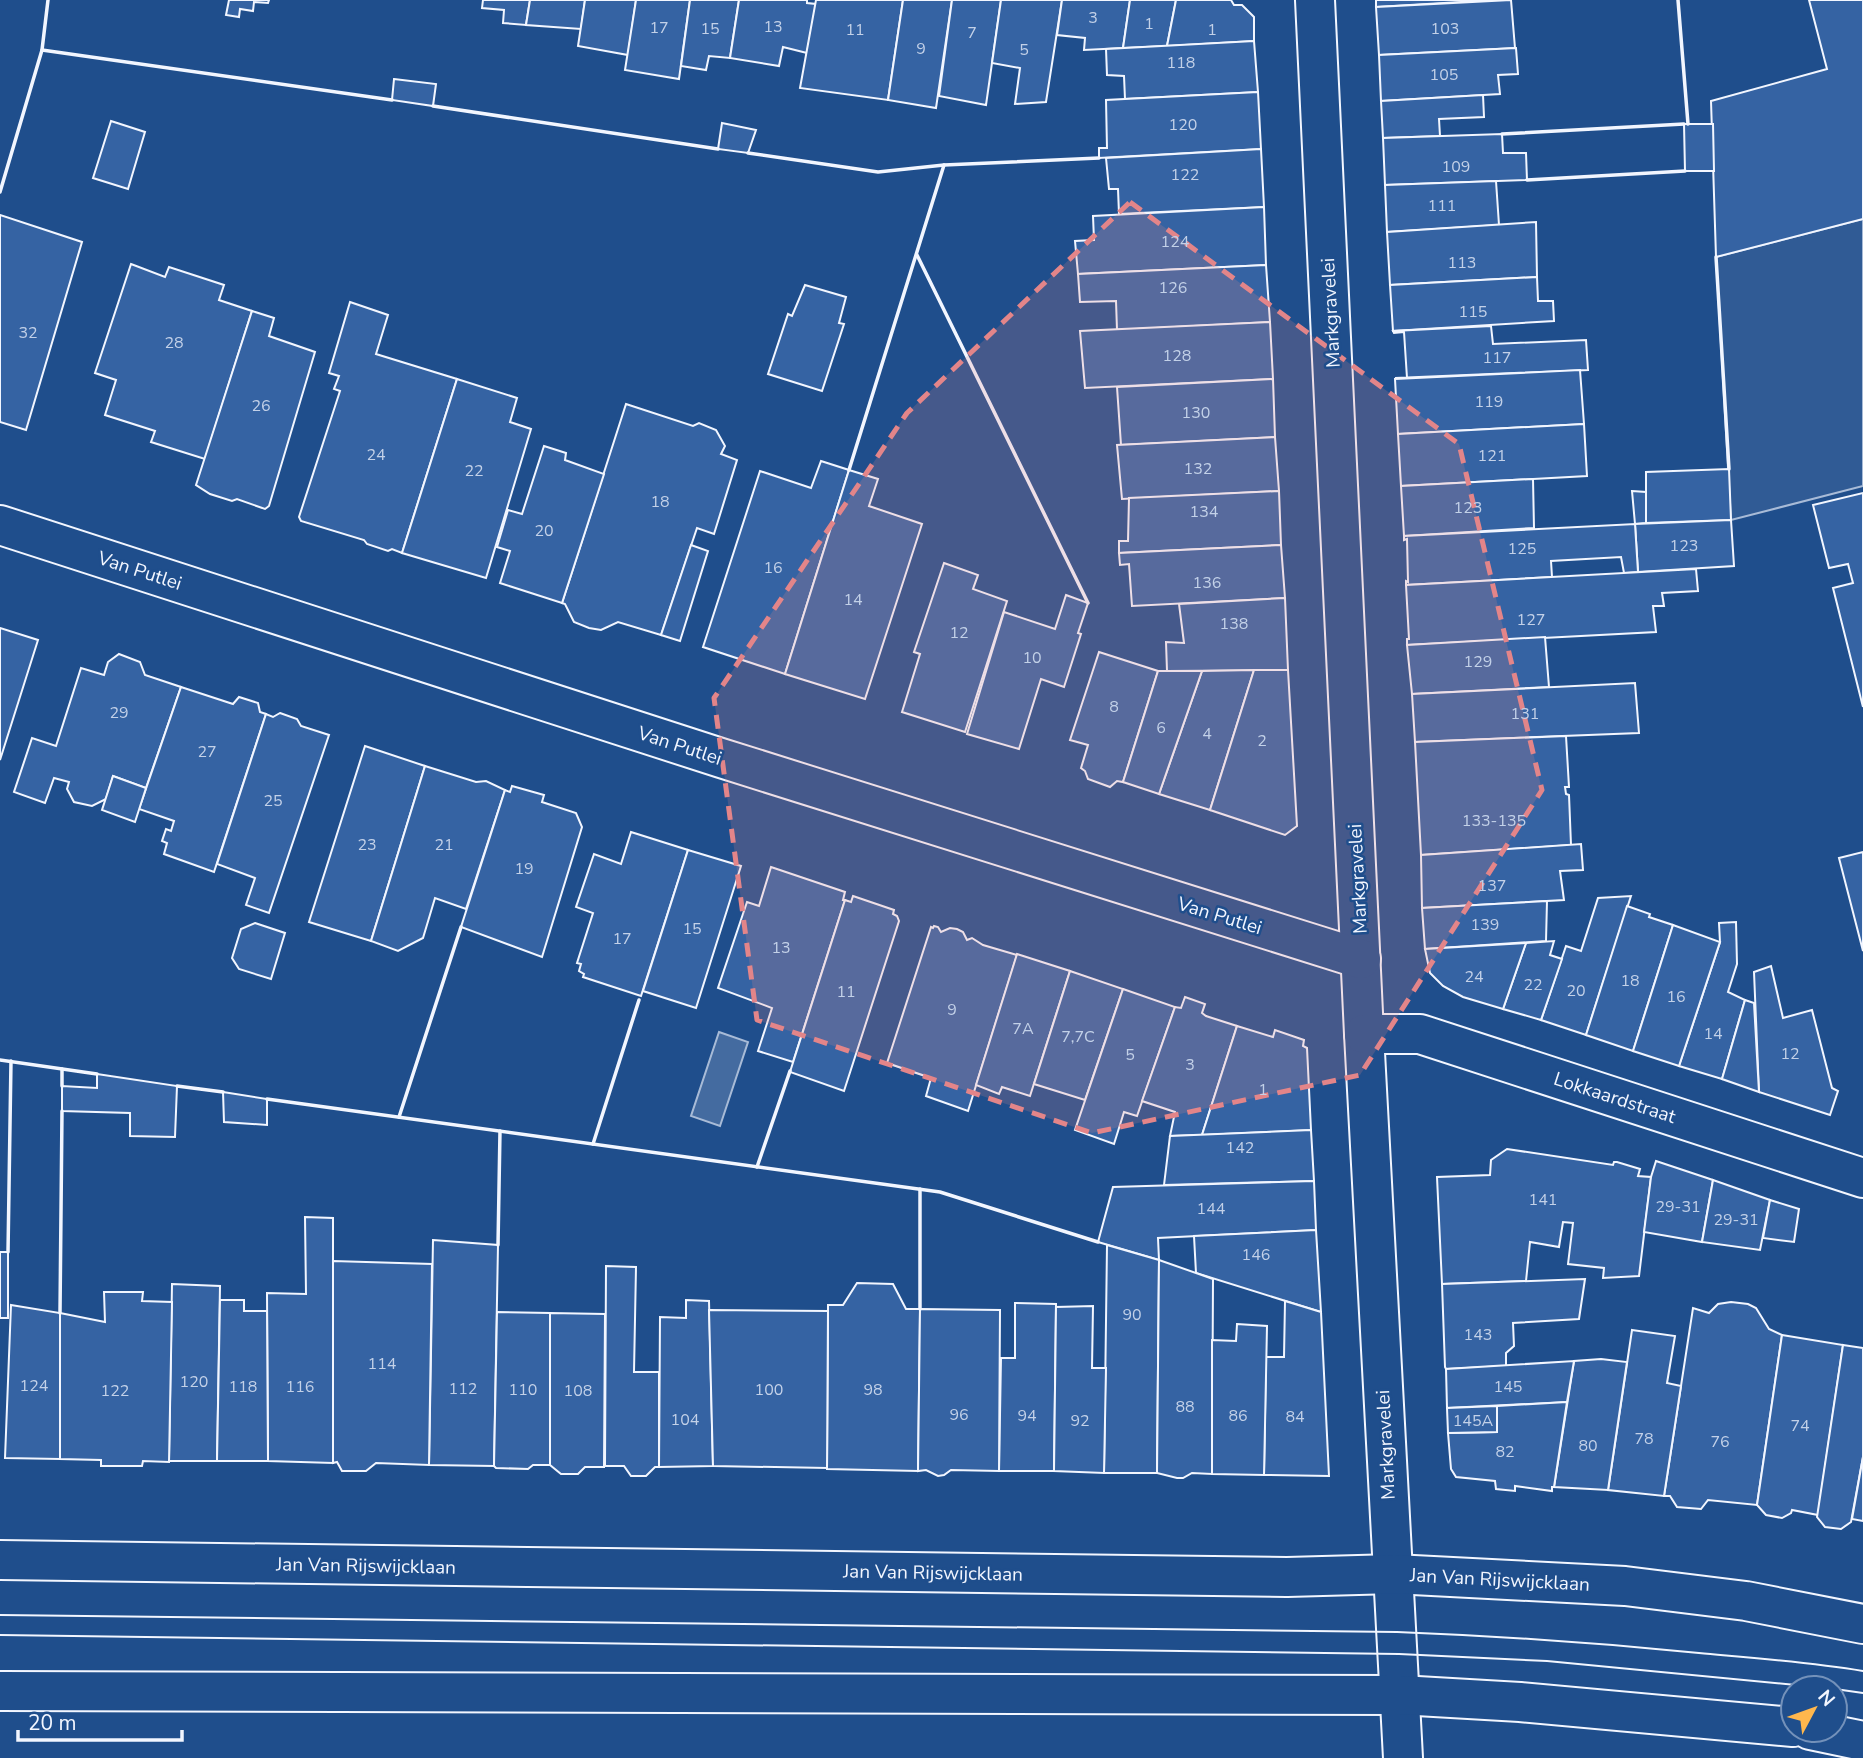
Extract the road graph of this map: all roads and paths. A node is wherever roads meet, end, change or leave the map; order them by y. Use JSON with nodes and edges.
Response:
{"nodes":[{"id":1,"x":1315,"y":0,"type":"edge"},
{"id":2,"x":0,"y":525,"type":"edge"},
{"id":3,"x":1361,"y":959,"type":"junction"},
{"id":4,"x":1364,"y":1034,"type":"junction"},
{"id":5,"x":1863,"y":1178,"type":"edge"},
{"id":6,"x":0,"y":1560,"type":"edge"},
{"id":7,"x":1394,"y":1574,"type":"junction"},
{"id":8,"x":1863,"y":1624,"type":"edge"},
{"id":9,"x":0,"y":1691,"type":"edge"},
{"id":10,"x":1400,"y":1695,"type":"junction"},
{"id":11,"x":1779,"y":1726,"type":"edge"},
{"id":12,"x":1403,"y":1758,"type":"edge"}],
"edges":[{"from":1,"to":3,"type":"street","name":"Markgravelei"},
{"from":2,"to":3,"type":"street","name":"Van Putlei"},
{"from":3,"to":4,"type":"street","name":"Markgravelei"},
{"from":4,"to":5,"type":"street","name":"Lokkaardstraat"},
{"from":4,"to":7,"type":"street","name":"Markgravelei"},
{"from":6,"to":7,"type":"street","name":"Jan Van Rijswijcklaan"},
{"from":7,"to":8,"type":"street","name":"Jan Van Rijswijcklaan"},
{"from":7,"to":10,"type":"street","name":"Markgravelei"},
{"from":9,"to":10,"type":"street"},
{"from":10,"to":11,"type":"street"},
{"from":10,"to":12,"type":"street","name":"Markgravelei"}]}
